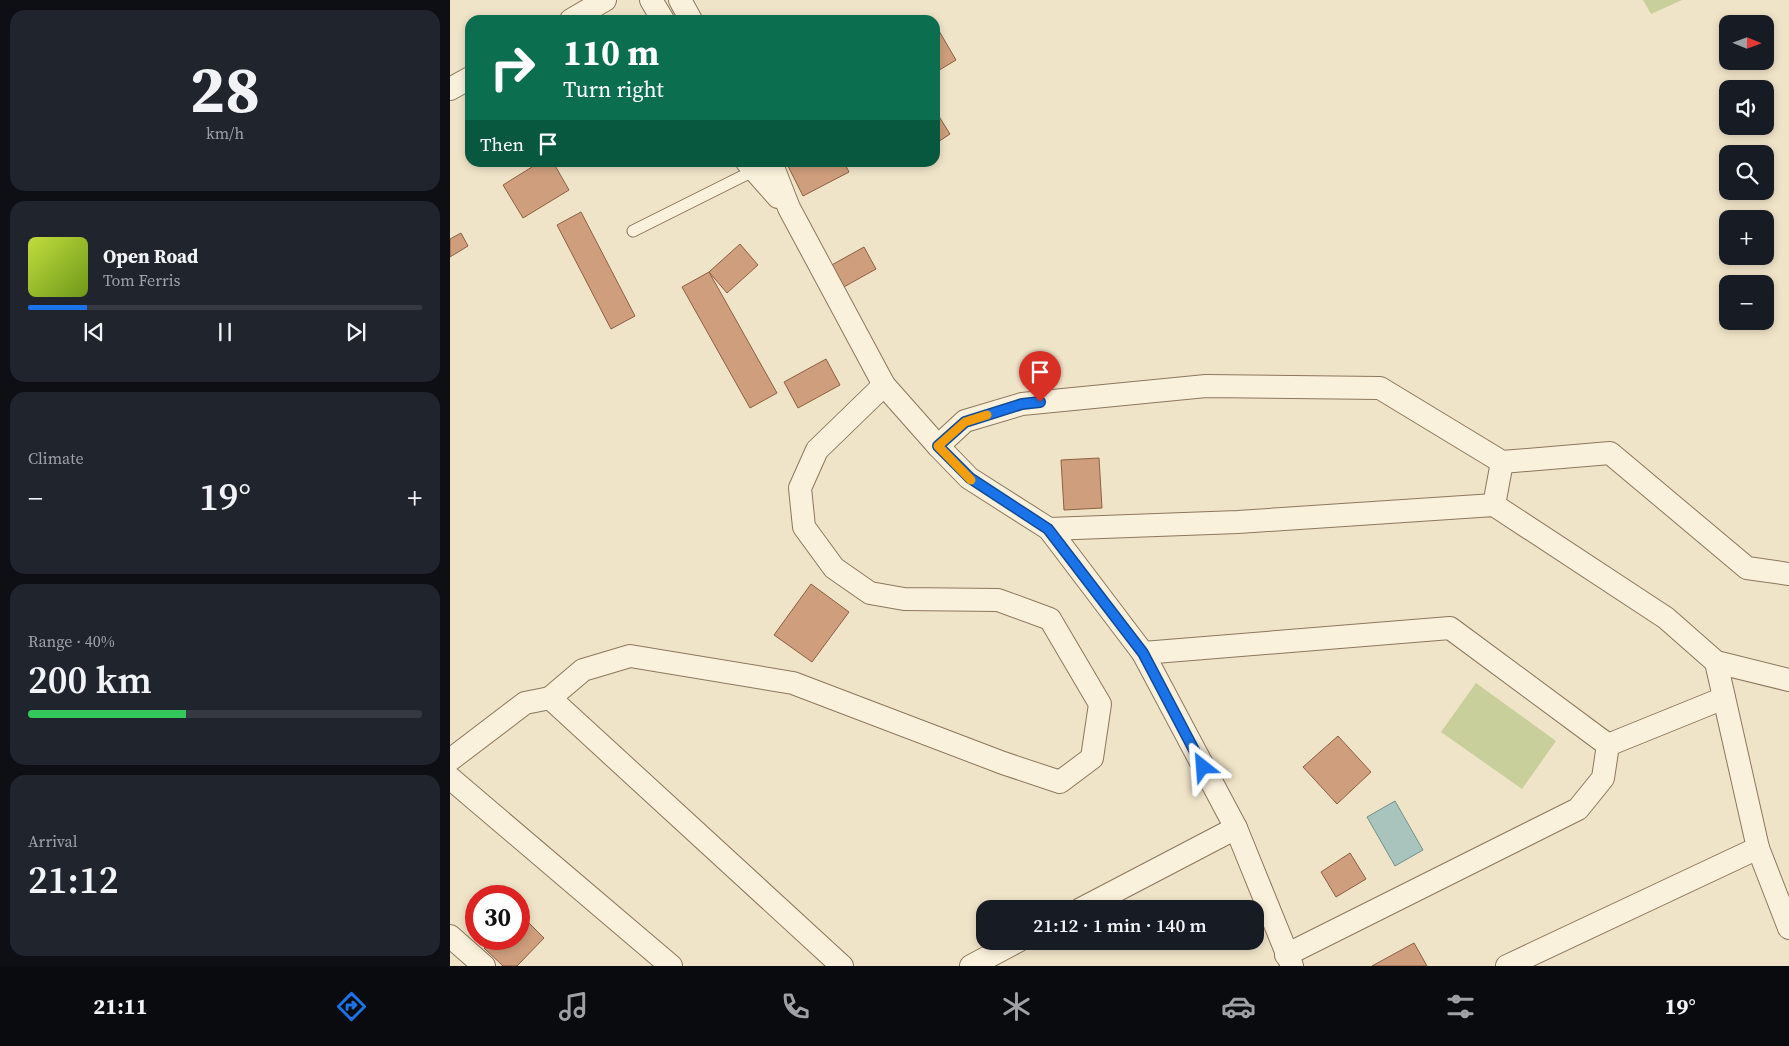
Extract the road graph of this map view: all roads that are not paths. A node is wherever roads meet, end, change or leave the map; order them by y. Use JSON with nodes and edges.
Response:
{"nodes":[{"id":1,"x":605,"y":0,"type":"edge"},
{"id":2,"x":651,"y":0,"type":"edge"},
{"id":3,"x":680,"y":0,"type":"edge"},
{"id":4,"x":579,"y":15,"type":"edge"},
{"id":5,"x":659,"y":15,"type":"edge"},
{"id":6,"x":688,"y":15,"type":"edge"},
{"id":7,"x":465,"y":81,"type":"edge"},
{"id":8,"x":450,"y":89,"type":"edge"},
{"id":9,"x":755,"y":167,"type":"edge"},
{"id":10,"x":759,"y":167,"type":"edge"},
{"id":11,"x":633,"y":231,"type":"dead end"},
{"id":12,"x":884,"y":385,"type":"junction"},
{"id":13,"x":938,"y":446,"type":"junction"},
{"id":14,"x":1502,"y":462,"type":"junction"},
{"id":15,"x":1494,"y":505,"type":"junction"},
{"id":16,"x":1048,"y":529,"type":"junction"},
{"id":17,"x":1789,"y":574,"type":"edge"},
{"id":18,"x":1143,"y":653,"type":"junction"},
{"id":19,"x":1716,"y":662,"type":"junction"},
{"id":20,"x":1789,"y":680,"type":"edge"},
{"id":21,"x":550,"y":698,"type":"junction"},
{"id":22,"x":1724,"y":698,"type":"junction"},
{"id":23,"x":1608,"y":746,"type":"junction"},
{"id":24,"x":450,"y":760,"type":"edge"},
{"id":25,"x":450,"y":778,"type":"edge"},
{"id":26,"x":1236,"y":828,"type":"junction"},
{"id":27,"x":1758,"y":848,"type":"junction"},
{"id":28,"x":1097,"y":900,"type":"edge"},
{"id":29,"x":1789,"y":928,"type":"edge"},
{"id":30,"x":450,"y":936,"type":"edge"},
{"id":31,"x":1001,"y":950,"type":"edge"},
{"id":32,"x":1289,"y":961,"type":"edge"},
{"id":33,"x":484,"y":966,"type":"edge"},
{"id":34,"x":671,"y":966,"type":"edge"},
{"id":35,"x":842,"y":966,"type":"edge"},
{"id":36,"x":971,"y":966,"type":"edge"},
{"id":37,"x":1508,"y":966,"type":"edge"}],
"edges":[{"from":1,"to":4,"type":"street"},
{"from":2,"to":5,"type":"street"},
{"from":3,"to":6,"type":"street"},
{"from":7,"to":8,"type":"street"},
{"from":9,"to":11,"type":"lane"},
{"from":10,"to":12,"type":"street"},
{"from":12,"to":13,"type":"street"},
{"from":12,"to":21,"type":"street"},
{"from":13,"to":14,"type":"street"},
{"from":13,"to":16,"type":"street"},
{"from":14,"to":15,"type":"street"},
{"from":14,"to":17,"type":"street"},
{"from":15,"to":16,"type":"street"},
{"from":15,"to":19,"type":"street"},
{"from":16,"to":18,"type":"street"},
{"from":18,"to":23,"type":"street"},
{"from":18,"to":26,"type":"street"},
{"from":19,"to":20,"type":"street"},
{"from":19,"to":22,"type":"street"},
{"from":21,"to":24,"type":"street"},
{"from":21,"to":35,"type":"street"},
{"from":22,"to":23,"type":"street"},
{"from":22,"to":27,"type":"street"},
{"from":23,"to":32,"type":"street"},
{"from":25,"to":34,"type":"street"},
{"from":26,"to":28,"type":"street"},
{"from":26,"to":32,"type":"street"},
{"from":27,"to":29,"type":"street"},
{"from":27,"to":37,"type":"street"},
{"from":30,"to":33,"type":"street"},
{"from":31,"to":36,"type":"street"}]}
